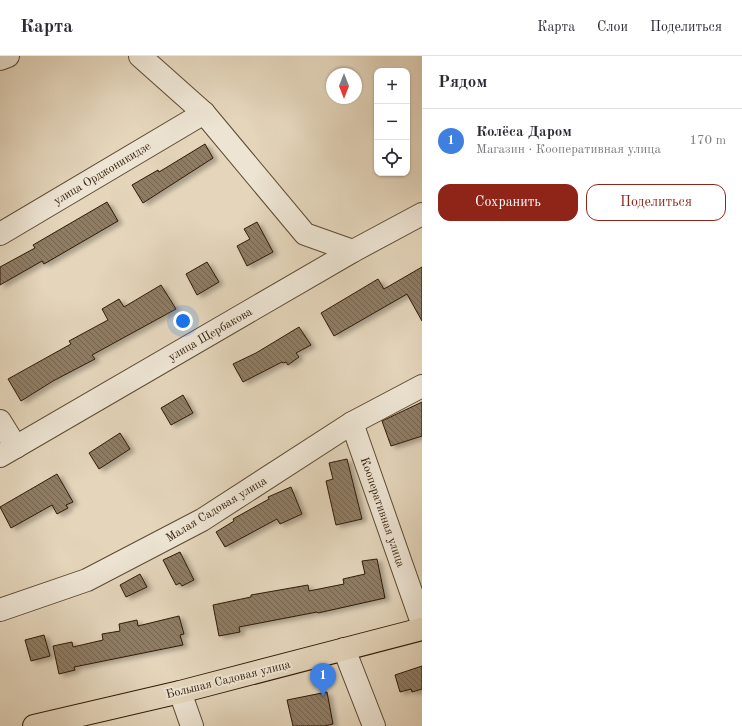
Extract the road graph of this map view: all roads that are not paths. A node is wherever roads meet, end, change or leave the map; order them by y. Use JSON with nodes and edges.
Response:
{"nodes":[{"id":1,"x":8,"y":56,"type":"edge"},
{"id":2,"x":140,"y":56,"type":"edge"},
{"id":3,"x":0,"y":59,"type":"edge"},
{"id":4,"x":204,"y":113,"type":"junction"},
{"id":5,"x":422,"y":214,"type":"edge"},
{"id":6,"x":0,"y":234,"type":"edge"},
{"id":7,"x":353,"y":251,"type":"junction"},
{"id":8,"x":422,"y":386,"type":"edge"},
{"id":9,"x":0,"y":421,"type":"edge"},
{"id":10,"x":352,"y":423,"type":"junction"},
{"id":11,"x":8,"y":452,"type":"edge"},
{"id":12,"x":0,"y":610,"type":"edge"},
{"id":13,"x":422,"y":622,"type":"edge"},
{"id":14,"x":422,"y":629,"type":"edge"},
{"id":15,"x":344,"y":649,"type":"junction"},
{"id":16,"x":180,"y":692,"type":"junction"},
{"id":17,"x":34,"y":726,"type":"edge"},
{"id":18,"x":192,"y":726,"type":"edge"},
{"id":19,"x":374,"y":726,"type":"edge"}],
"edges":[{"from":1,"to":3,"type":"street"},
{"from":2,"to":4,"type":"street"},
{"from":4,"to":6,"type":"street","name":"улица Орджоникидзе"},
{"from":4,"to":7,"type":"street"},
{"from":5,"to":7,"type":"street","name":"улица Щербакова"},
{"from":7,"to":11,"type":"street","name":"улица Щербакова"},
{"from":8,"to":10,"type":"street","name":"Малая Садовая улица"},
{"from":9,"to":11,"type":"street"},
{"from":10,"to":12,"type":"street","name":"Малая Садовая улица"},
{"from":10,"to":13,"type":"street","name":"Кооперативная улица"},
{"from":14,"to":15,"type":"main road","name":"Большая Садовая улица"},
{"from":15,"to":16,"type":"main road","name":"Большая Садовая улица"},
{"from":15,"to":19,"type":"street"},
{"from":16,"to":17,"type":"main road","name":"Большая Садовая улица"},
{"from":16,"to":18,"type":"street"}]}
